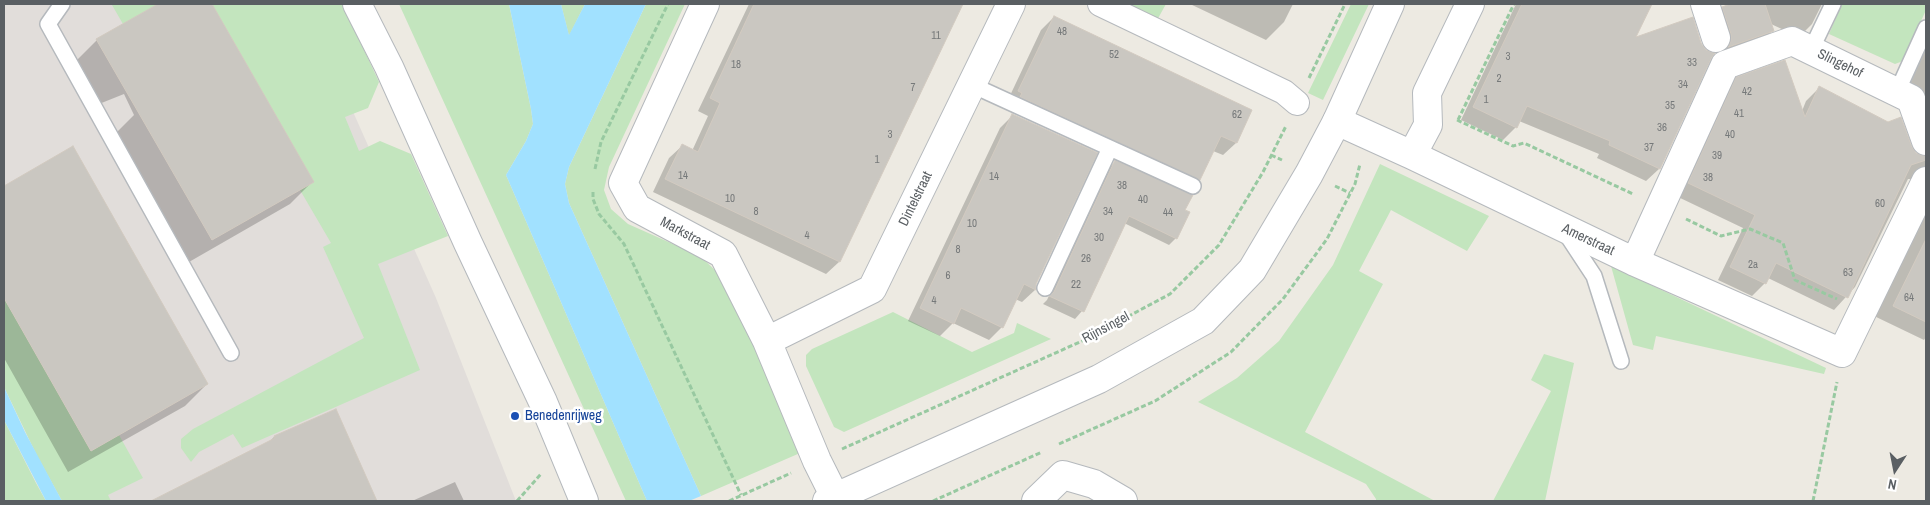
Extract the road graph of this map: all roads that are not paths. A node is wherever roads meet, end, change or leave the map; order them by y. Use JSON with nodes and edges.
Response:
{"nodes":[{"id":1,"x":62,"y":4,"type":"edge"},
{"id":2,"x":357,"y":4,"type":"edge"},
{"id":3,"x":705,"y":4,"type":"edge"},
{"id":4,"x":1011,"y":4,"type":"edge"},
{"id":5,"x":1100,"y":4,"type":"edge"},
{"id":6,"x":1390,"y":4,"type":"edge"},
{"id":7,"x":1470,"y":4,"type":"edge"},
{"id":8,"x":1705,"y":4,"type":"edge"},
{"id":9,"x":1833,"y":4,"type":"edge"},
{"id":10,"x":1926,"y":28,"type":"edge"},
{"id":11,"x":1810,"y":50,"type":"junction"},
{"id":12,"x":1721,"y":51,"type":"junction"},
{"id":13,"x":972,"y":85,"type":"junction"},
{"id":14,"x":1896,"y":92,"type":"junction"},
{"id":15,"x":1297,"y":103,"type":"road end"},
{"id":16,"x":1337,"y":121,"type":"junction"},
{"id":17,"x":1926,"y":141,"type":"edge"},
{"id":18,"x":1110,"y":148,"type":"junction"},
{"id":19,"x":1412,"y":155,"type":"junction"},
{"id":20,"x":1926,"y":181,"type":"edge"},
{"id":21,"x":1192,"y":186,"type":"dead end"},
{"id":22,"x":1563,"y":228,"type":"junction"},
{"id":23,"x":1635,"y":262,"type":"junction"},
{"id":24,"x":1045,"y":288,"type":"dead end"},
{"id":25,"x":767,"y":341,"type":"junction"},
{"id":26,"x":231,"y":354,"type":"dead end"},
{"id":27,"x":1621,"y":361,"type":"dead end"},
{"id":28,"x":833,"y":500,"type":"edge"},
{"id":29,"x":584,"y":501,"type":"edge"},
{"id":30,"x":1036,"y":501,"type":"edge"},
{"id":31,"x":1123,"y":501,"type":"edge"}],
"edges":[{"from":1,"to":26,"type":"lane"},
{"from":2,"to":29,"type":"street"},
{"from":3,"to":25,"type":"street","name":"Markstraat"},
{"from":4,"to":13,"type":"street","name":"Dintelstraat"},
{"from":5,"to":15,"type":"street"},
{"from":6,"to":16,"type":"street"},
{"from":7,"to":19,"type":"street"},
{"from":8,"to":12,"type":"street"},
{"from":9,"to":11,"type":"lane"},
{"from":10,"to":14,"type":"lane"},
{"from":11,"to":12,"type":"street","name":"Slingehof"},
{"from":11,"to":14,"type":"street","name":"Slingehof"},
{"from":12,"to":23,"type":"street"},
{"from":13,"to":18,"type":"lane"},
{"from":13,"to":25,"type":"street","name":"Dintelstraat"},
{"from":14,"to":17,"type":"street","name":"Slingehof"},
{"from":16,"to":19,"type":"street","name":"Amerstraat"},
{"from":16,"to":28,"type":"street"},
{"from":18,"to":21,"type":"lane"},
{"from":18,"to":24,"type":"lane"},
{"from":19,"to":22,"type":"street","name":"Amerstraat"},
{"from":20,"to":23,"type":"street","name":"Amerstraat"},
{"from":22,"to":23,"type":"street","name":"Amerstraat"},
{"from":22,"to":27,"type":"lane"},
{"from":25,"to":28,"type":"street","name":"Markstraat"},
{"from":30,"to":31,"type":"street"}]}
